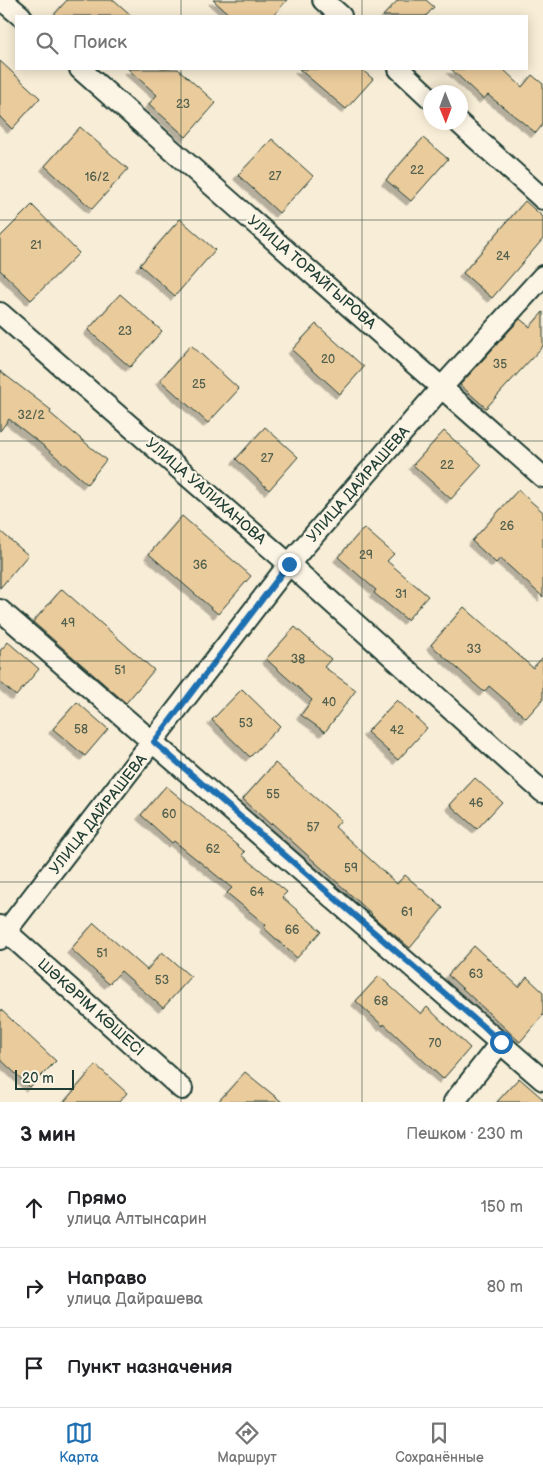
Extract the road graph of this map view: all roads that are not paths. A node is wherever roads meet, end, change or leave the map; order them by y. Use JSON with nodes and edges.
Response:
{"nodes":[{"id":1,"x":2,"y":0,"type":"edge"},
{"id":2,"x":323,"y":0,"type":"edge"},
{"id":3,"x":19,"y":15,"type":"edge"},
{"id":4,"x":340,"y":15,"type":"edge"},
{"id":5,"x":81,"y":70,"type":"edge"},
{"id":6,"x":400,"y":70,"type":"edge"},
{"id":7,"x":423,"y":91,"type":"edge"},
{"id":8,"x":467,"y":130,"type":"edge"},
{"id":9,"x":543,"y":199,"type":"edge"},
{"id":10,"x":543,"y":276,"type":"edge"},
{"id":11,"x":0,"y":313,"type":"edge"},
{"id":12,"x":442,"y":387,"type":"junction"},
{"id":13,"x":543,"y":477,"type":"edge"},
{"id":14,"x":289,"y":564,"type":"junction"},
{"id":15,"x":0,"y":610,"type":"edge"},
{"id":16,"x":154,"y":742,"type":"junction"},
{"id":17,"x":543,"y":792,"type":"edge"},
{"id":18,"x":2,"y":932,"type":"edge"},
{"id":19,"x":501,"y":1042,"type":"junction"},
{"id":20,"x":543,"y":1080,"type":"edge"},
{"id":21,"x":182,"y":1089,"type":"dead end"},
{"id":22,"x":454,"y":1102,"type":"edge"}],
"edges":[{"from":1,"to":3,"type":"street"},
{"from":2,"to":4,"type":"street"},
{"from":5,"to":12,"type":"street","name":"УЛИЦА ТОРАЙГЫРОВА"},
{"from":6,"to":7,"type":"street"},
{"from":8,"to":9,"type":"street"},
{"from":10,"to":12,"type":"street","name":"УЛИЦА ДАЙРАШЕВА"},
{"from":11,"to":14,"type":"street","name":"УЛИЦА УАЛИХАНОВА"},
{"from":12,"to":13,"type":"street","name":"УЛИЦА ТОРАЙГЫРОВА"},
{"from":12,"to":14,"type":"street","name":"УЛИЦА ДАЙРАШЕВА"},
{"from":14,"to":16,"type":"street","name":"УЛИЦА ДАЙРАШЕВА"},
{"from":14,"to":17,"type":"street","name":"УЛИЦА УАЛИХАНОВА"},
{"from":15,"to":16,"type":"street"},
{"from":16,"to":18,"type":"street","name":"УЛИЦА ДАЙРАШЕВА"},
{"from":16,"to":19,"type":"street"},
{"from":18,"to":21,"type":"street","name":"ШӘКӘРІМ КӨШЕСІ"},
{"from":19,"to":20,"type":"street"},
{"from":19,"to":22,"type":"street"}]}
